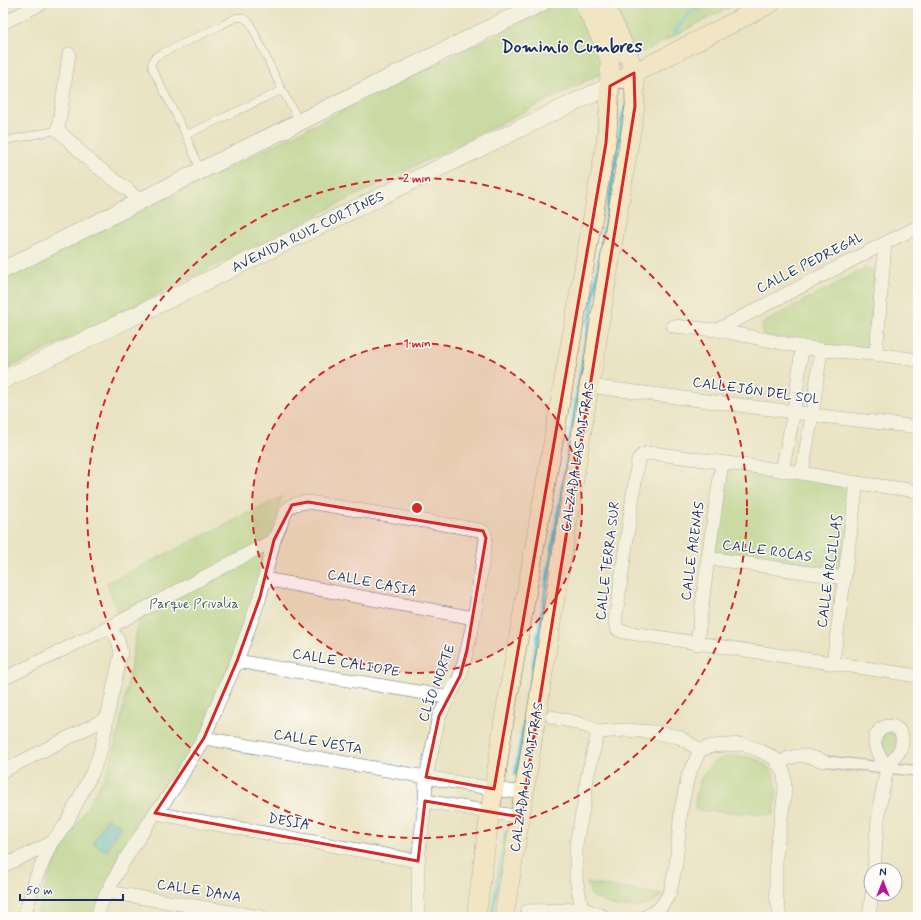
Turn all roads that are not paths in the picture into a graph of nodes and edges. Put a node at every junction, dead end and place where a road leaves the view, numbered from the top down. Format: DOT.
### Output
graph roads {
  1 [pos="42,3"];
  2 [pos="541,3"];
  3 [pos="584,3"];
  4 [pos="604,3"];
  5 [pos="771,3"];
  6 [pos="3,23"];
  7 [pos="69,54"];
  8 [pos="634,73"];
  9 [pos="610,86"];
  10 [pos="282,90"];
  11 [pos="300,122"];
  12 [pos="58,130"];
  13 [pos="186,135"];
  14 [pos="3,141"];
  15 [pos="200,171"];
  16 [pos="140,201"];
  17 [pos="918,227"];
  18 [pos="885,243"];
  19 [pos="6,267"];
  20 [pos="673,326"];
  21 [pos="717,330"];
  22 [pos="802,347"];
  23 [pos="821,350"];
  24 [pos="876,354"];
  25 [pos="918,360"];
  26 [pos="3,380"];
  27 [pos="589,386"];
  28 [pos="794,412"];
  29 [pos="812,415"];
  30 [pos="918,427"];
  31 [pos="722,463"];
  32 [pos="782,470"];
  33 [pos="802,473"];
  34 [pos="857,483"];
  35 [pos="918,491"];
  36 [pos="274,540"];
  37 [pos="708,558"];
  38 [pos="845,578"];
  39 [pos="265,579"];
  40 [pos="474,618"];
  41 [pos="110,627"];
  42 [pos="697,644"];
  43 [pos="238,661"];
  44 [pos="833,663"];
  45 [pos="918,676"];
  46 [pos="3,679"];
  47 [pos="448,697"];
  48 [pos="552,717"];
  49 [pos="107,718"];
  50 [pos="598,732"];
  51 [pos="204,738"];
  52 [pos="700,750"];
  53 [pos="823,761"];
  54 [pos="778,764"];
  55 [pos="888,768"];
  56 [pos="3,770"];
  57 [pos="918,771"];
  58 [pos="426,777"];
  59 [pos="494,789"];
  60 [pos="524,793"];
  61 [pos="425,801"];
  62 [pos="490,812"];
  63 [pos="155,813"];
  64 [pos="521,817"];
  65 [pos="51,843"];
  66 [pos="418,861"];
  67 [pos="874,862"];
  68 [pos="3,866"];
  69 [pos="107,892"];
  70 [pos="871,902"];
  71 [pos="582,908"];
  72 [pos="527,910"];
  73 [pos="24,917"];
  74 [pos="97,917"];
  75 [pos="262,917"];
  76 [pos="418,917"];
  77 [pos="476,917"];
  78 [pos="504,917"];
  79 [pos="605,917"];
  80 [pos="647,917"];
  81 [pos="780,917"];
  82 [pos="869,917"];
  1 -- 6 [label="street"];
  2 -- 11 [label="street"];
  3 -- 9 [label="main road, CALZADA LAS MITRAS"];
  4 -- 8 [label="main road, CALZADA LAS MITRAS"];
  5 -- 8 [label="main road, AVENIDA RUIZ CORTINES"];
  7 -- 12 [label="street"];
  8 -- 9 [label="main road, AVENIDA RUIZ CORTINES"];
  8 -- 27 [label="main road, CALZADA LAS MITRAS"];
  9 -- 26 [label="street, AVENIDA RUIZ CORTINES"];
  9 -- 59 [label="main road, CALZADA LAS MITRAS"];
  10 -- 11 [label="lane"];
  10 -- 13 [label="lane"];
  10 -- 13 [label="lane"];
  11 -- 15 [label="street"];
  12 -- 14 [label="lane"];
  12 -- 16 [label="street"];
  13 -- 15 [label="lane"];
  15 -- 16 [label="street"];
  16 -- 19 [label="street"];
  17 -- 18 [label="street, CALLE PEDREGAL"];
  18 -- 21 [label="street, CALLE PEDREGAL"];
  18 -- 24 [label="street"];
  20 -- 21 [label="street"];
  21 -- 22 [label="street"];
  22 -- 23 [label="street"];
  22 -- 28 [label="street"];
  23 -- 24 [label="street"];
  23 -- 29 [label="street"];
  24 -- 25 [label="street"];
  27 -- 28 [label="street, CALLEJÓN DEL SOL"];
  27 -- 60 [label="main road, CALZADA LAS MITRAS"];
  28 -- 29 [label="street, CALLEJÓN DEL SOL"];
  28 -- 32 [label="street"];
  29 -- 30 [label="street, CALLEJÓN DEL SOL"];
  29 -- 33 [label="street"];
  31 -- 32 [label="street, CALLE TERRA SUR"];
  31 -- 37 [label="street, CALLE ARENAS"];
  31 -- 42 [label="street, CALLE TERRA SUR"];
  32 -- 33 [label="street, CALLE TERRA SUR"];
  33 -- 34 [label="street, CALLE TERRA SUR"];
  34 -- 35 [label="street, CALLE TERRA SUR"];
  34 -- 38 [label="street, CALLE ARCILLAS"];
  36 -- 39 [label="street"];
  36 -- 40 [label="street, CLÍO NORTE"];
  36 -- 41 [label="street"];
  37 -- 38 [label="street, CALLE ROCAS"];
  37 -- 42 [label="street, CALLE ARENAS"];
  38 -- 44 [label="street, CALLE ARCILLAS"];
  39 -- 40 [label="street, CALLE CASIA"];
  39 -- 43 [label="street"];
  40 -- 47 [label="street, CLÍO NORTE"];
  41 -- 46 [label="street"];
  41 -- 49 [label="street"];
  42 -- 44 [label="street, CALLE TERRA SUR"];
  43 -- 47 [label="street, CALLE CALIOPE"];
  43 -- 51 [label="street"];
  44 -- 45 [label="street, CALLE TERRA SUR"];
  47 -- 58 [label="street, CLÍO NORTE"];
  48 -- 50 [label="street"];
  49 -- 56 [label="street"];
  49 -- 65 [label="street"];
  50 -- 52 [label="street"];
  50 -- 71 [label="street"];
  51 -- 58 [label="street, CALLE VESTA"];
  51 -- 63 [label="street"];
  52 -- 54 [label="street"];
  52 -- 80 [label="street"];
  53 -- 54 [label="street"];
  53 -- 55 [label="street"];
  54 -- 81 [label="street"];
  55 -- 57 [label="street"];
  55 -- 67 [label="street"];
  58 -- 59 [label="street, CALLE VESTA"];
  58 -- 61 [label="street, CLÍO NORTE"];
  59 -- 60 [label="street, CALLE VESTA"];
  59 -- 62 [label="main road, CALZADA LAS MITRAS"];
  60 -- 64 [label="main road, CALZADA LAS MITRAS"];
  61 -- 62 [label="street"];
  61 -- 66 [label="street, CLÍO NORTE"];
  62 -- 64 [label="street"];
  62 -- 77 [label="main road, CALZADA LAS MITRAS"];
  63 -- 66 [label="street, DESIA"];
  63 -- 69 [label="street"];
  64 -- 78 [label="main road, CALZADA LAS MITRAS"];
  65 -- 68 [label="street"];
  65 -- 73 [label="street"];
  66 -- 76 [label="street, CLÍO NORTE"];
  69 -- 74 [label="street"];
  69 -- 75 [label="street, CALLE DANA"];
  70 -- 82 [label="street"];
  71 -- 72 [label="street"];
  71 -- 79 [label="street"];
}
